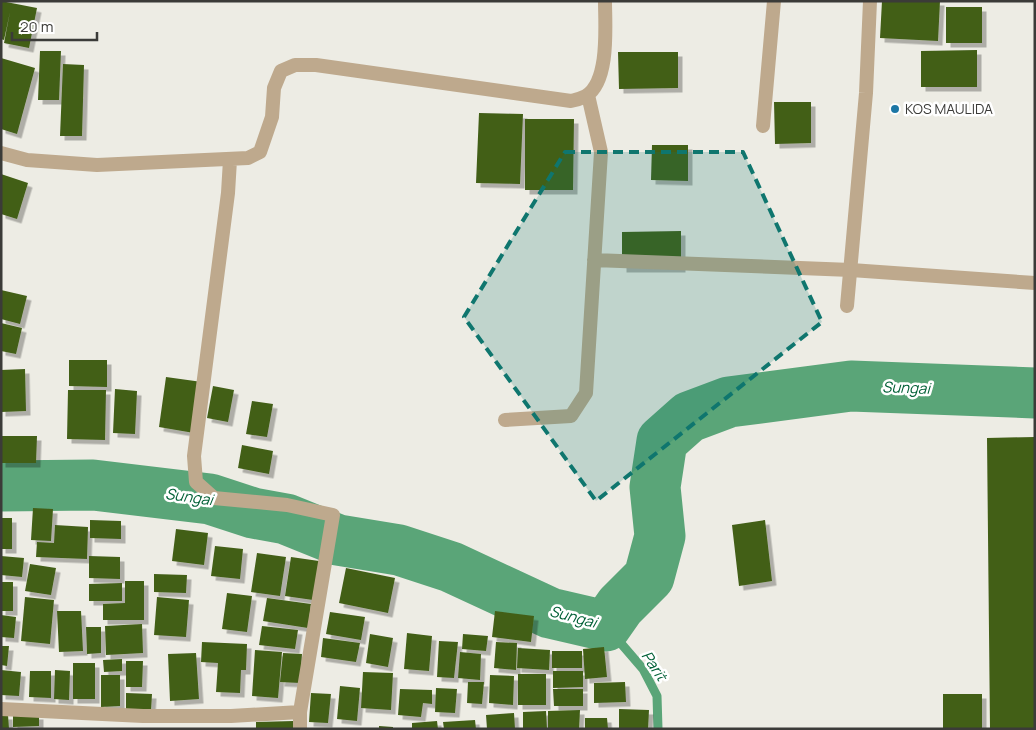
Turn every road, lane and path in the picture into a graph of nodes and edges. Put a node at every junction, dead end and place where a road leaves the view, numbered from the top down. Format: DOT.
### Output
graph roads {
  1 [pos="605,1"];
  2 [pos="774,1"];
  3 [pos="870,1"];
  4 [pos="588,95"];
  5 [pos="763,126"];
  6 [pos="1,153"];
  7 [pos="230,160"];
  8 [pos="594,260"];
  9 [pos="851,270"];
  10 [pos="1035,283"];
  11 [pos="847,306"];
  12 [pos="505,420"];
  13 [pos="1,709"];
  14 [pos="300,712"];
  15 [pos="300,729"];
  1 -- 4 [label="street"];
  2 -- 5 [label="street"];
  3 -- 9 [label="street"];
  4 -- 7 [label="street"];
  4 -- 8 [label="street"];
  6 -- 7 [label="street"];
  7 -- 14 [label="street"];
  8 -- 9 [label="street"];
  8 -- 12 [label="street"];
  9 -- 10 [label="street"];
  9 -- 11 [label="street"];
  13 -- 14 [label="street"];
  14 -- 15 [label="street"];
}
